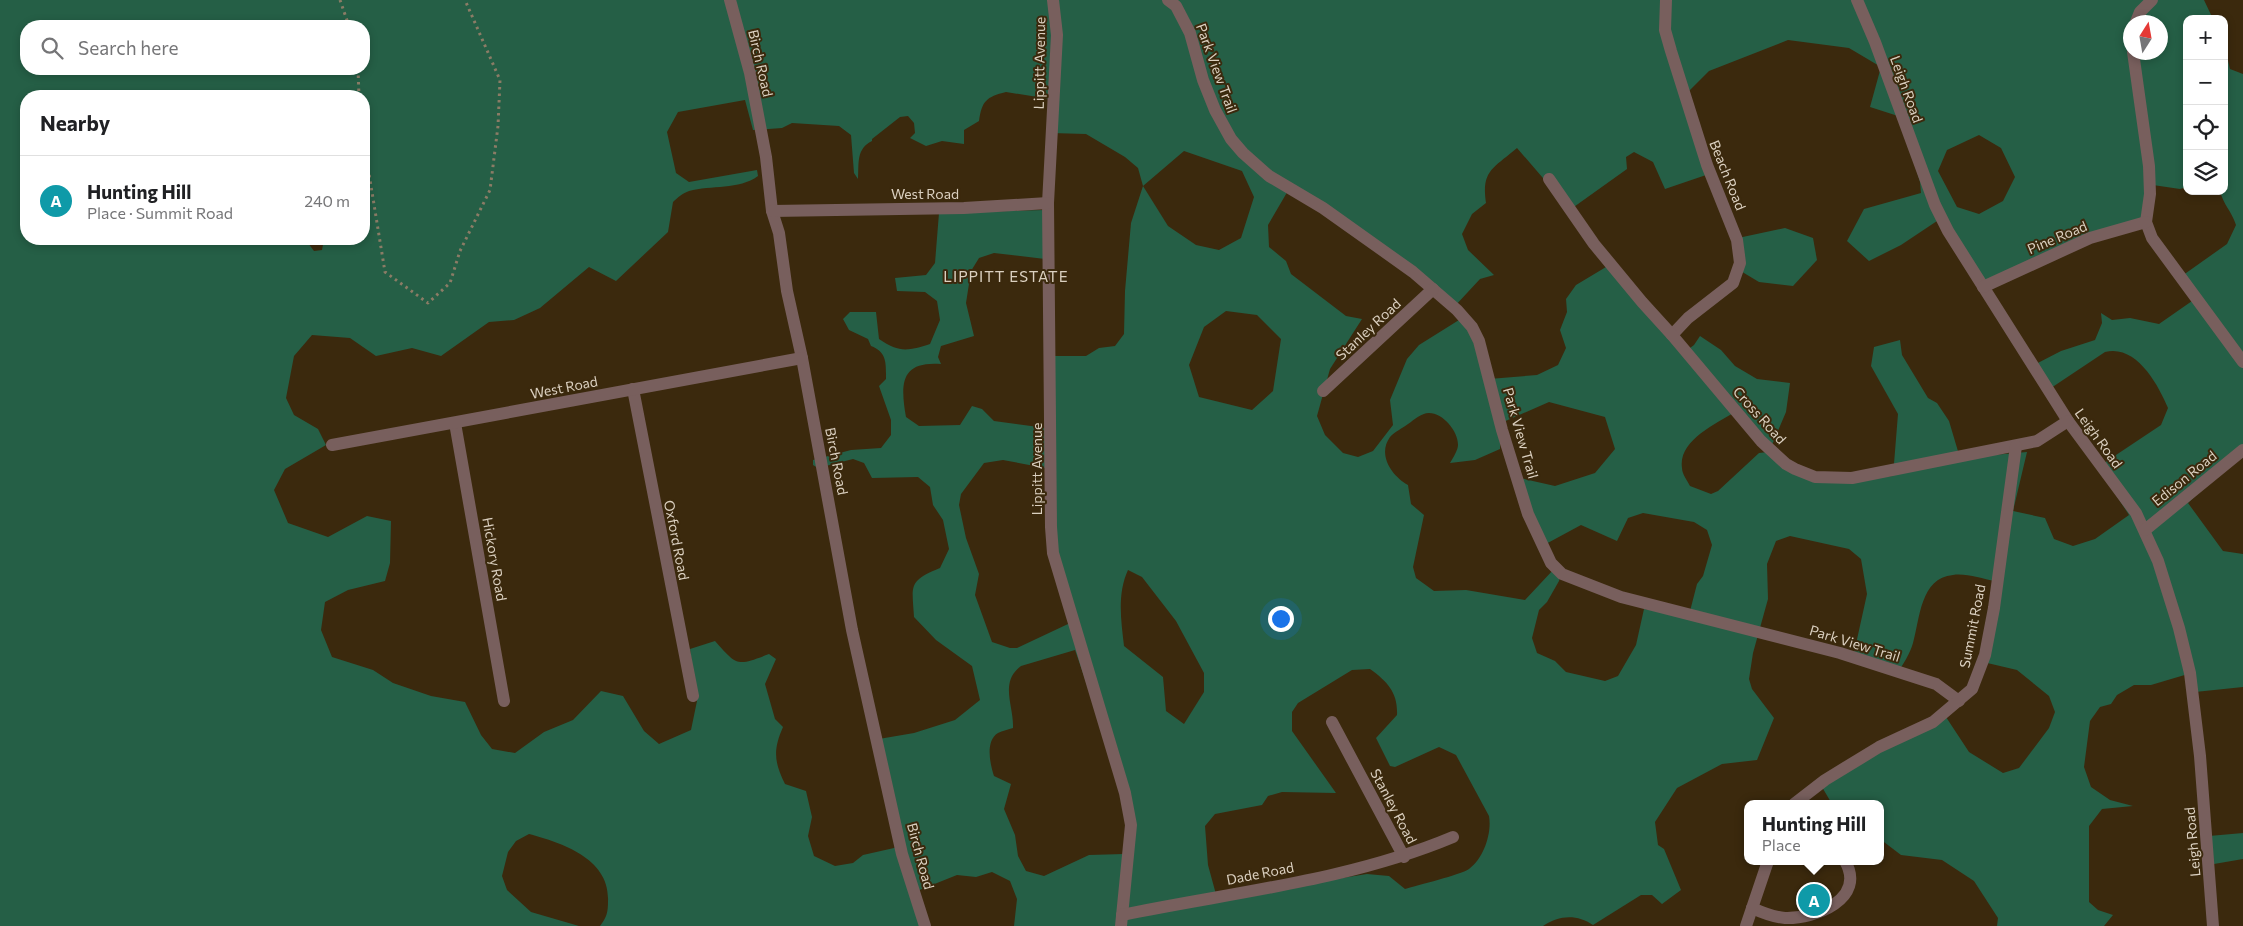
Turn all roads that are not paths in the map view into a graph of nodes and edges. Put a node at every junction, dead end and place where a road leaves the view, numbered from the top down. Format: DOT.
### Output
graph roads {
  1 [pos="730,0"];
  2 [pos="1053,0"];
  3 [pos="1666,0"];
  4 [pos="1857,0"];
  5 [pos="2152,0"];
  6 [pos="1172,3"];
  7 [pos="2139,15"];
  8 [pos="2134,60"];
  9 [pos="1549,179"];
  10 [pos="1048,203"];
  11 [pos="772,210"];
  12 [pos="2146,222"];
  13 [pos="1983,287"];
  14 [pos="1433,289"];
  15 [pos="1672,335"];
  16 [pos="802,358"];
  17 [pos="2243,362"];
  18 [pos="633,389"];
  19 [pos="1323,390"];
  20 [pos="2068,421"];
  21 [pos="455,423"];
  22 [pos="332,445"];
  23 [pos="2016,446"];
  24 [pos="2243,450"];
  25 [pos="2145,530"];
  26 [pos="693,696"];
  27 [pos="504,701"];
  28 [pos="1959,701"];
  29 [pos="1332,722"];
  30 [pos="1799,800"];
  31 [pos="1453,837"];
  32 [pos="1404,857"];
  33 [pos="1767,865"];
  34 [pos="1846,865"];
  35 [pos="1752,908"];
  36 [pos="1121,921"];
  37 [pos="924,926"];
  38 [pos="1746,926"];
  39 [pos="2213,926"];
  1 -- 11 [label="street, Birch Road"];
  2 -- 10 [label="street, Lippitt Avenue"];
  3 -- 15 [label="street, Beach Road"];
  4 -- 13 [label="street, Leigh Road"];
  5 -- 7 [label="street"];
  6 -- 14 [label="street, Park View Trail"];
  8 -- 12 [label="street"];
  9 -- 15 [label="street, Cross Road"];
  10 -- 11 [label="street, West Road"];
  10 -- 36 [label="street, Lippitt Avenue"];
  11 -- 16 [label="street, Birch Road"];
  12 -- 13 [label="street, Pine Road"];
  12 -- 17 [label="street"];
  13 -- 20 [label="street, Leigh Road"];
  14 -- 19 [label="street, Stanley Road"];
  14 -- 28 [label="street, Park View Trail"];
  15 -- 23 [label="street, Cross Road"];
  16 -- 18 [label="street, West Road"];
  16 -- 37 [label="street, Birch Road"];
  18 -- 21 [label="street, West Road"];
  18 -- 26 [label="street, Oxford Road"];
  20 -- 23 [label="street, Cross Road"];
  20 -- 25 [label="street, Leigh Road"];
  21 -- 22 [label="street, West Road"];
  21 -- 27 [label="street, Hickory Road"];
  23 -- 28 [label="street, Summit Road"];
  24 -- 25 [label="street, Edison Road"];
  25 -- 39 [label="street, Leigh Road"];
  28 -- 30 [label="street, Summit Road"];
  29 -- 32 [label="street, Stanley Road"];
  31 -- 32 [label="street, Stanley Road"];
  32 -- 36 [label="street, Dade Road"];
  33 -- 35 [label="street"];
  34 -- 35 [label="street"];
  35 -- 38 [label="street"];
}
